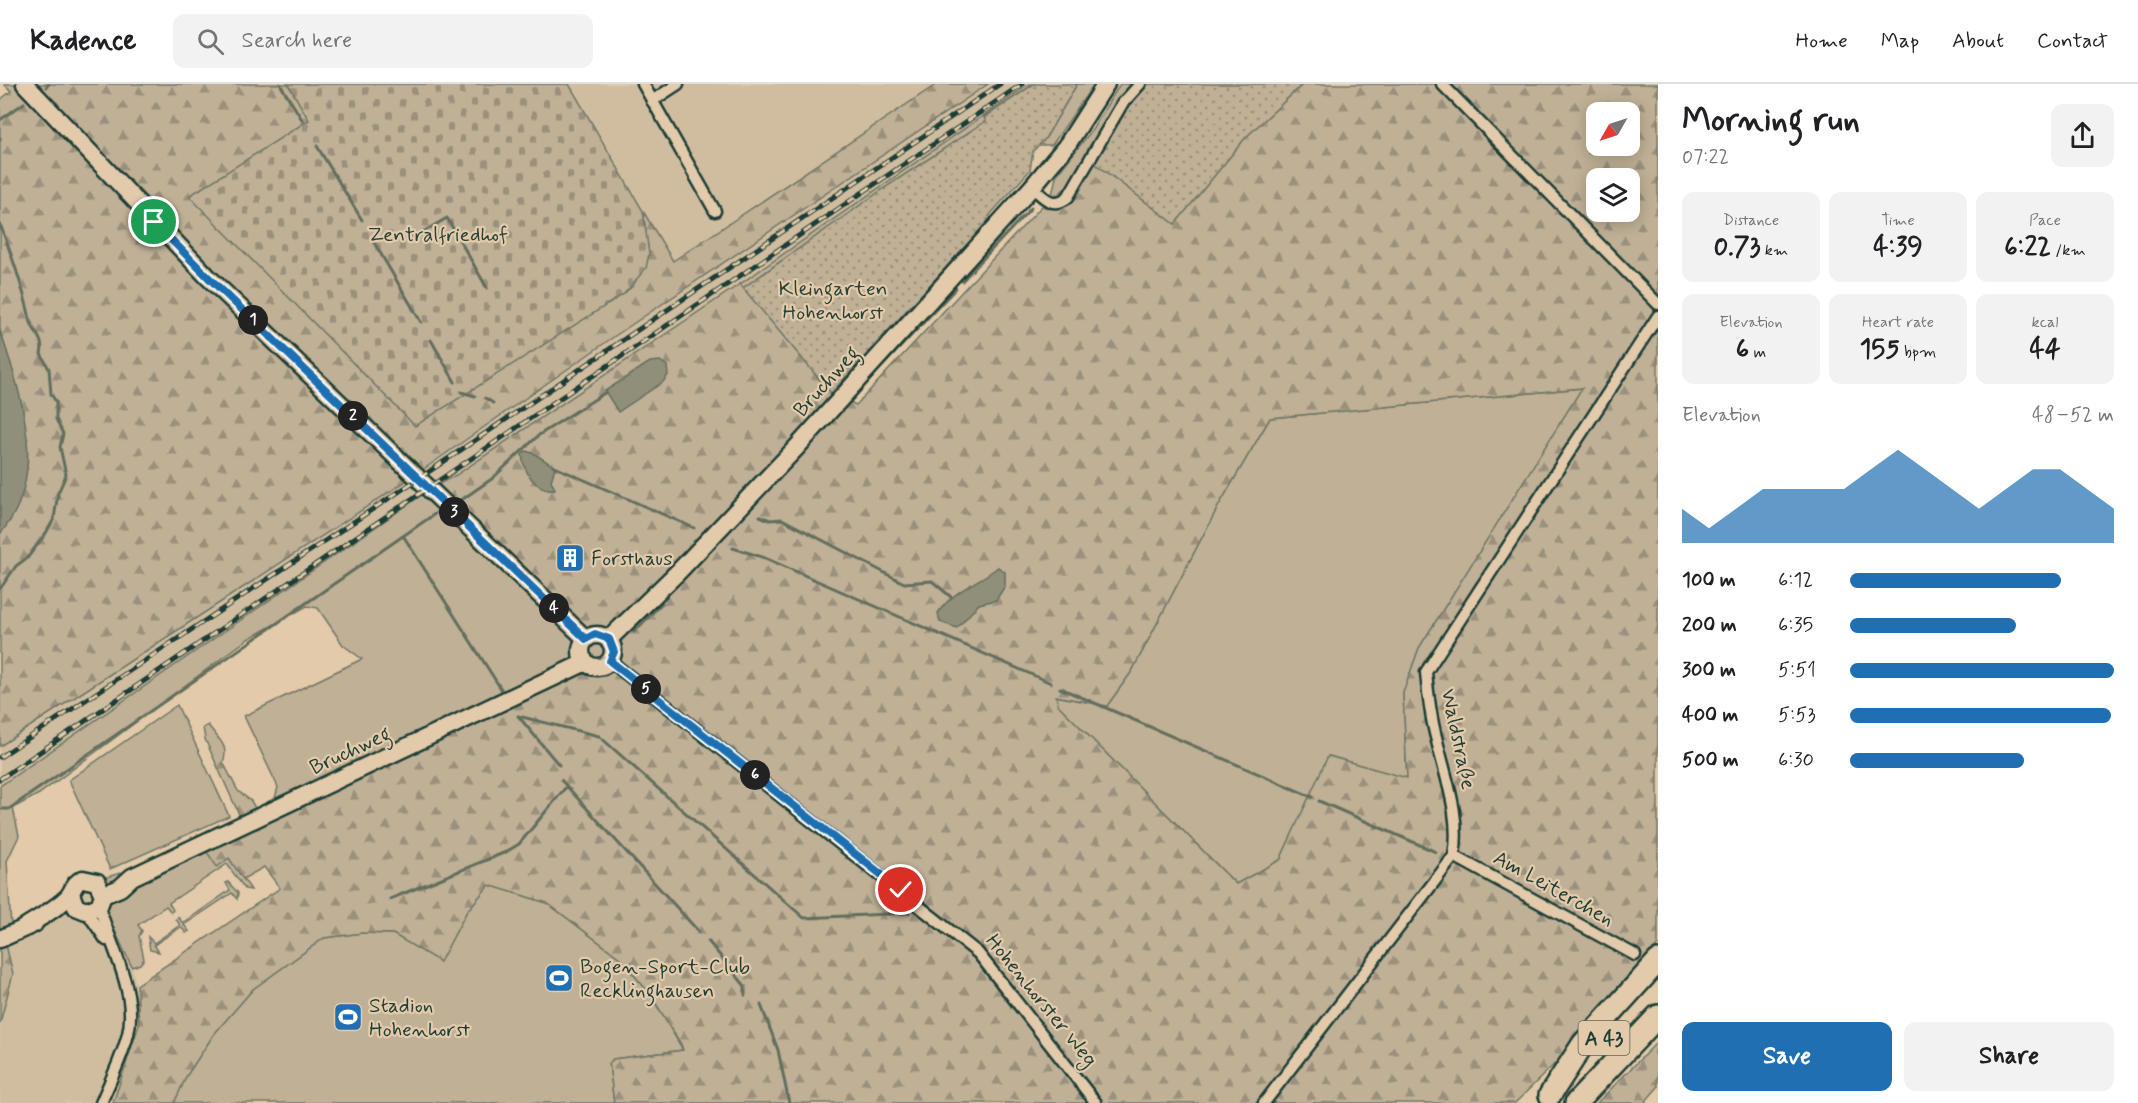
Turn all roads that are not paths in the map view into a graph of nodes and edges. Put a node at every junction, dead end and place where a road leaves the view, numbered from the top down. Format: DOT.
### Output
graph roads {
  1 [pos="25,84"];
  2 [pos="643,84"];
  3 [pos="678,84"];
  4 [pos="1106,84"];
  5 [pos="1140,84"];
  6 [pos="1442,84"];
  7 [pos="652,101"];
  8 [pos="1032,188"];
  9 [pos="715,212"];
  10 [pos="1658,304"];
  11 [pos="1658,316"];
  12 [pos="586,639"];
  13 [pos="609,639"];
  14 [pos="610,661"];
  15 [pos="586,662"];
  16 [pos="1454,856"];
  17 [pos="89,899"];
  18 [pos="0,939"];
  19 [pos="1635,955"];
  20 [pos="1658,961"];
  21 [pos="1658,981"];
  22 [pos="1658,1016"];
  23 [pos="1658,1032"];
  24 [pos="1611,1068"];
  25 [pos="1546,1099"];
  26 [pos="102,1103"];
  27 [pos="1096,1103"];
  28 [pos="1264,1103"];
  29 [pos="1576,1103"];
  1 -- 12 [label="street"];
  2 -- 7 [label="street"];
  3 -- 7 [label="street"];
  4 -- 8 [label="street, Bruchweg"];
  5 -- 8 [label="street"];
  6 -- 10 [label="street"];
  7 -- 9 [label="street"];
  8 -- 13 [label="street, Bruchweg"];
  11 -- 16 [label="street, Waldstraße"];
  12 -- 13 [label="street"];
  12 -- 15 [label="street"];
  13 -- 14 [label="street"];
  14 -- 15 [label="street, Bruchweg"];
  14 -- 27 [label="street, Hohenhorster Weg"];
  15 -- 17 [label="street, Bruchweg"];
  16 -- 19 [label="street, Am Leiterchen"];
  16 -- 28 [label="street"];
  17 -- 18 [label="street, Bruchweg"];
  17 -- 26 [label="street"];
  20 -- 25 [label="highway"];
  21 -- 25 [label="highway, A 43"];
  22 -- 24 [label="highway, A 43"];
  23 -- 24 [label="highway"];
  24 -- 29 [label="highway, A 43"];
}
